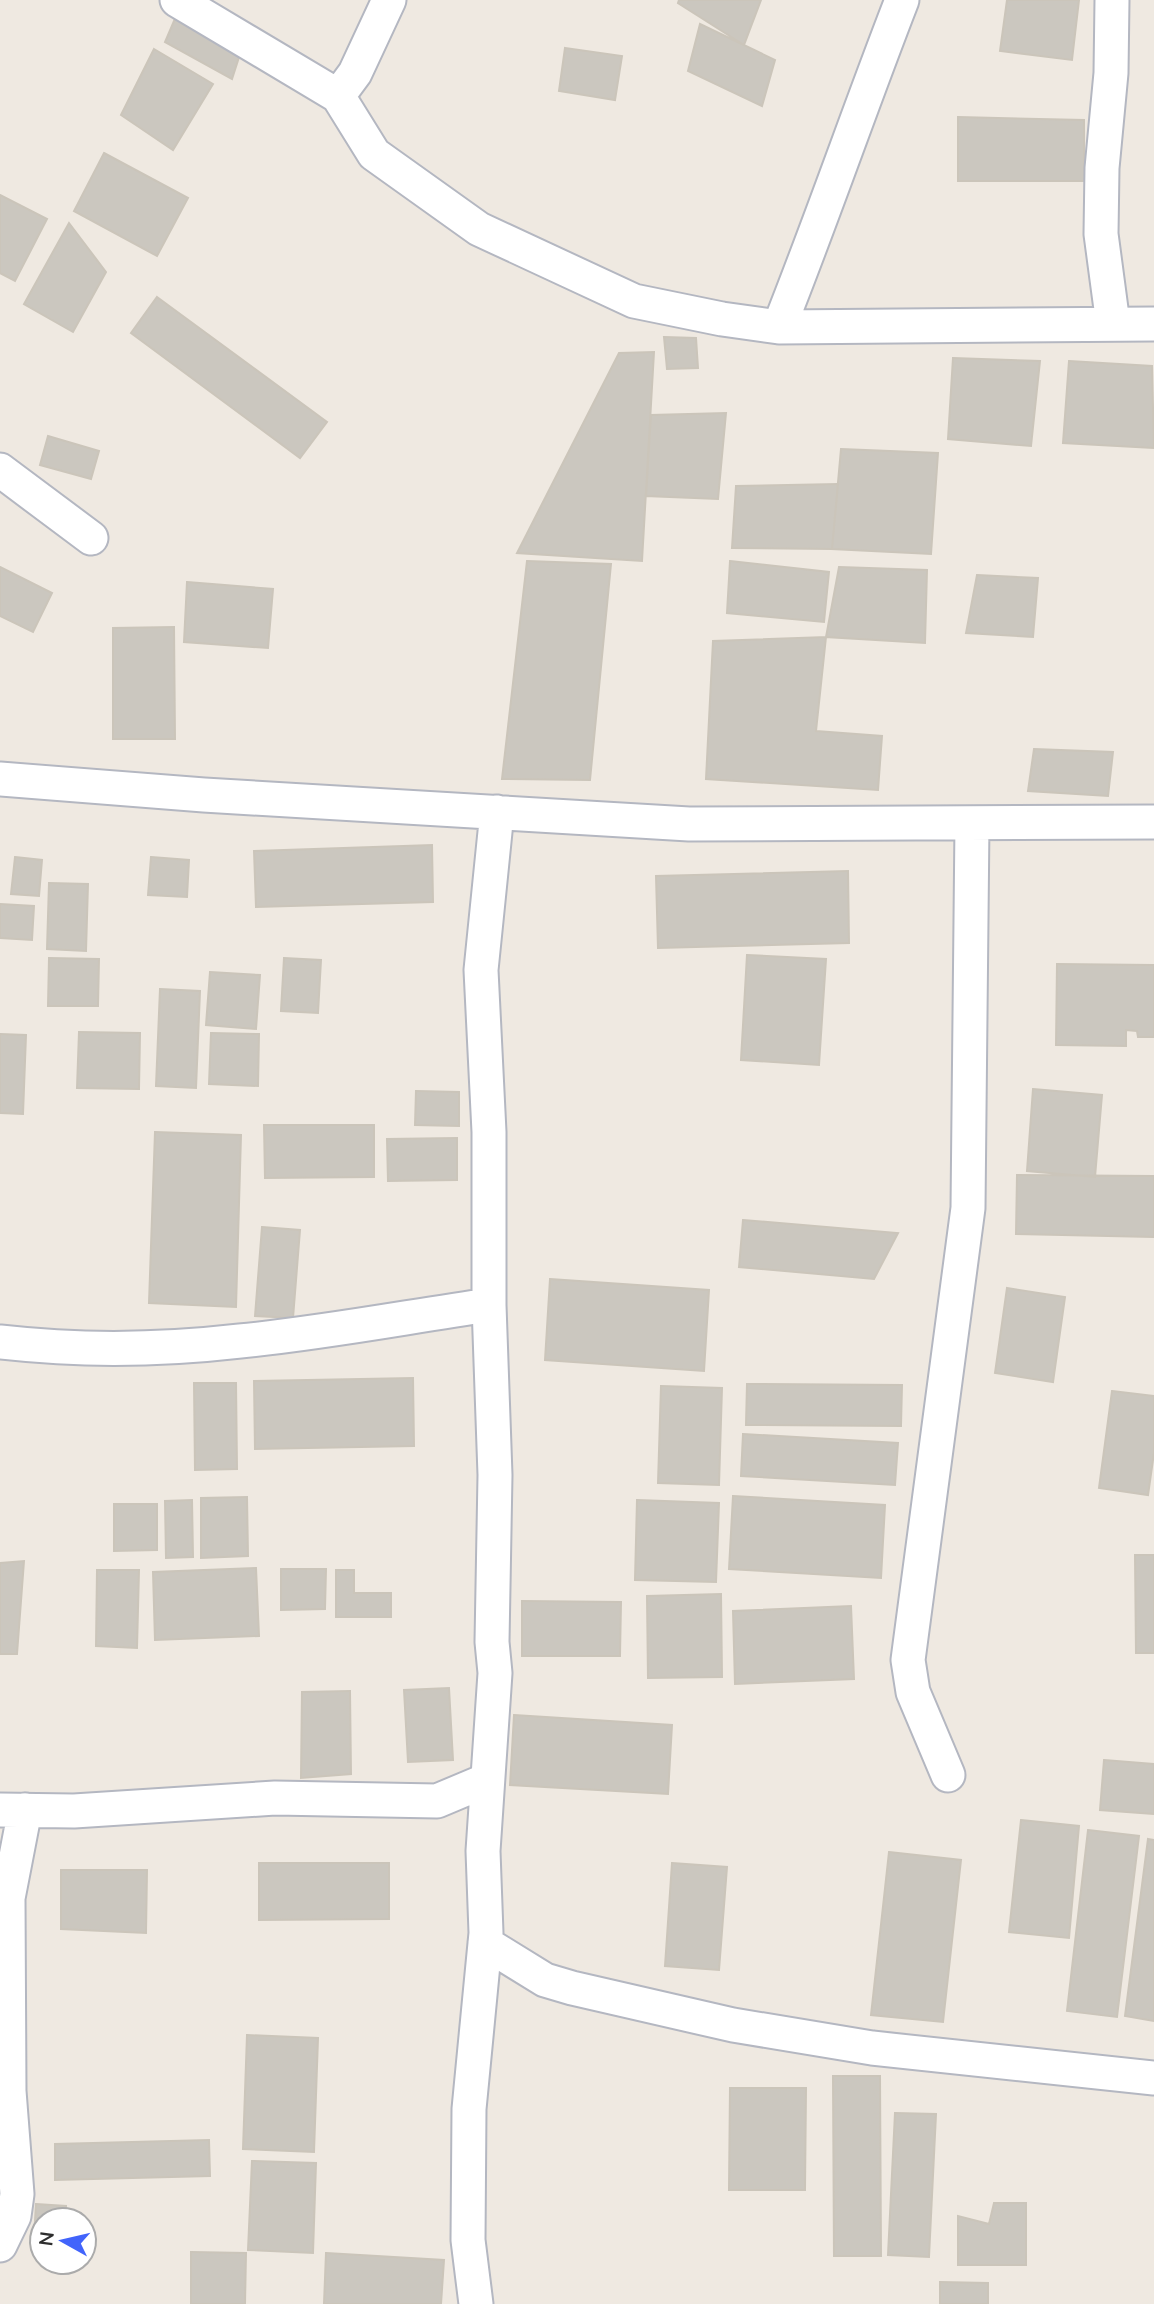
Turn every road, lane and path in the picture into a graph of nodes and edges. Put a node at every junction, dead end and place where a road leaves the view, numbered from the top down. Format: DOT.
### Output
graph roads {
  1 [pos="177,0"];
  2 [pos="389,0"];
  3 [pos="902,0"];
  4 [pos="1112,0"];
  5 [pos="338,96"];
  6 [pos="1113,324"];
  7 [pos="1154,324"];
  8 [pos="779,327"];
  9 [pos="0,470"];
  10 [pos="91,538"];
  11 [pos="0,779"];
  12 [pos="497,812"];
  13 [pos="1154,822"];
  14 [pos="972,823"];
  15 [pos="489,1305"];
  16 [pos="0,1342"];
  17 [pos="948,1775"];
  18 [pos="487,1780"];
  19 [pos="437,1801"];
  20 [pos="13,1810"];
  21 [pos="483,1838"];
  22 [pos="485,1943"];
  23 [pos="1154,2078"];
  24 [pos="0,2245"];
  25 [pos="476,2304"];
  1 -- 5 [label="street"];
  2 -- 5 [label="street"];
  3 -- 8 [label="street"];
  4 -- 6 [label="street"];
  5 -- 8 [label="street"];
  6 -- 7 [label="street"];
  6 -- 8 [label="street"];
  9 -- 10 [label="street"];
  11 -- 12 [label="street"];
  12 -- 14 [label="street"];
  12 -- 15 [label="street"];
  13 -- 14 [label="street"];
  14 -- 17 [label="street"];
  15 -- 16 [label="street"];
  15 -- 18 [label="street"];
  18 -- 19 [label="street"];
  18 -- 21 [label="street"];
  19 -- 20 [label="street"];
  19 -- 21 [label="street"];
  20 -- 24 [label="street"];
  21 -- 22 [label="street"];
  22 -- 23 [label="street"];
  22 -- 25 [label="street"];
}
